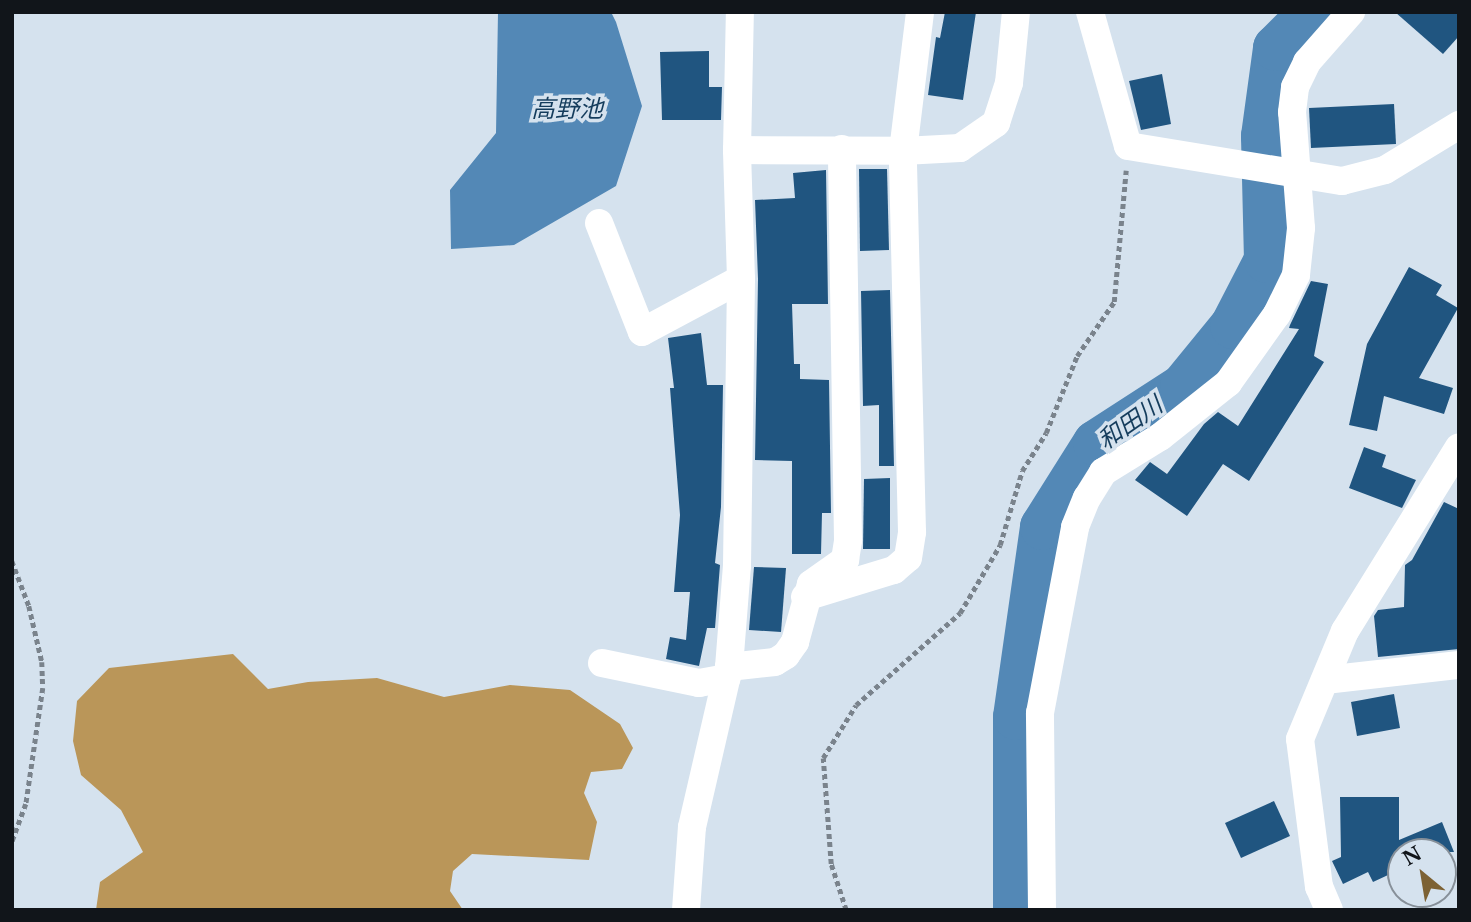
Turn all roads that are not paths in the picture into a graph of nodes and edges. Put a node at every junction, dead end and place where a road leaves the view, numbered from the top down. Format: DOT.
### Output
graph roads {
  1 [pos="740,12"];
  2 [pos="920,12"];
  3 [pos="1016,12"];
  4 [pos="1090,12"];
  5 [pos="1351,12"];
  6 [pos="1459,125"];
  7 [pos="842,149"];
  8 [pos="737,150"];
  9 [pos="903,152"];
  10 [pos="1289,174"];
  11 [pos="599,223"];
  12 [pos="741,279"];
  13 [pos="1459,447"];
  14 [pos="805,597"];
  15 [pos="602,663"];
  16 [pos="1459,665"];
  17 [pos="728,672"];
  18 [pos="1325,680"];
  19 [pos="686,910"];
  20 [pos="1042,910"];
  21 [pos="1329,910"];
  1 -- 8 [label="street"];
  2 -- 9 [label="street"];
  3 -- 9 [label="street"];
  4 -- 10 [label="street"];
  5 -- 10 [label="street"];
  6 -- 10 [label="street"];
  7 -- 8 [label="street"];
  7 -- 9 [label="street"];
  7 -- 14 [label="street"];
  8 -- 12 [label="street"];
  9 -- 14 [label="street"];
  10 -- 20 [label="street"];
  11 -- 12 [label="street"];
  12 -- 17 [label="street"];
  13 -- 18 [label="street"];
  14 -- 17 [label="street"];
  15 -- 17 [label="street"];
  16 -- 18 [label="street"];
  17 -- 19 [label="street"];
  18 -- 21 [label="street"];
}
